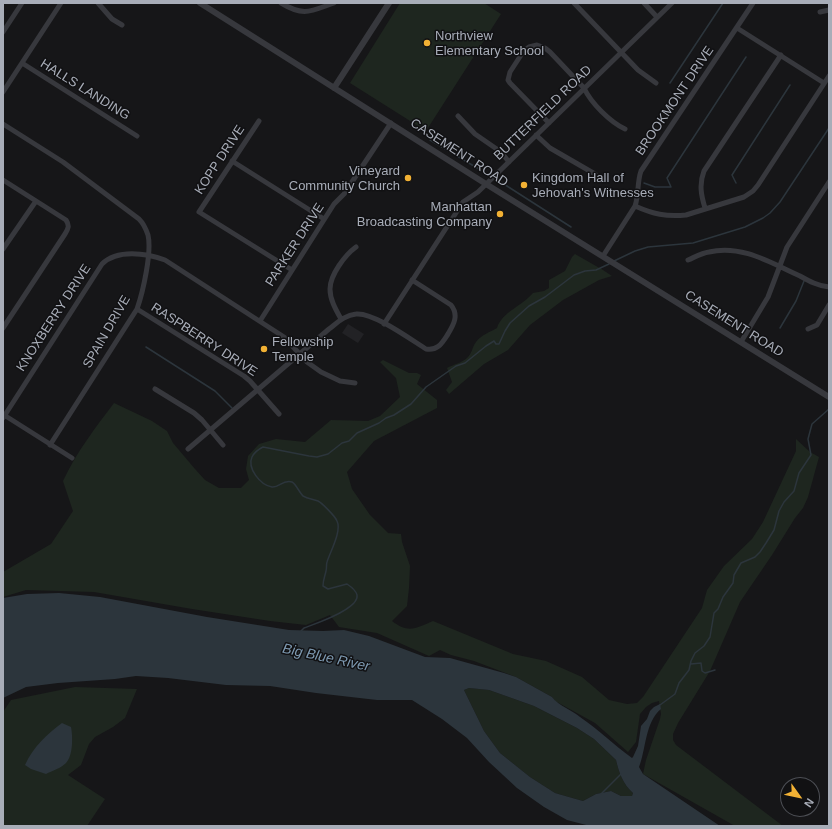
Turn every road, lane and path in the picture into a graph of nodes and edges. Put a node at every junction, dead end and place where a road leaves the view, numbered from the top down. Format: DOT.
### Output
graph roads {
  1 [pos="22,3"];
  2 [pos="61,3"];
  3 [pos="98,3"];
  4 [pos="200,3"];
  5 [pos="281,3"];
  6 [pos="334,3"];
  7 [pos="389,3"];
  8 [pos="574,3"];
  9 [pos="644,3"];
  10 [pos="672,3"];
  11 [pos="753,3"];
  12 [pos="829,10"];
  13 [pos="820,12"];
  14 [pos="657,17"];
  15 [pos="122,25"];
  16 [pos="736,28"];
  17 [pos="3,32"];
  18 [pos="621,52"];
  19 [pos="781,55"];
  20 [pos="22,63"];
  21 [pos="829,76"];
  22 [pos="824,82"];
  23 [pos="656,83"];
  24 [pos="334,88"];
  25 [pos="584,88"];
  26 [pos="3,92"];
  27 [pos="458,116"];
  28 [pos="259,121"];
  29 [pos="391,123"];
  30 [pos="549,123"];
  31 [pos="3,124"];
  32 [pos="625,129"];
  33 [pos="536,135"];
  34 [pos="137,136"];
  35 [pos="232,161"];
  36 [pos="509,162"];
  37 [pos="595,174"];
  38 [pos="3,180"];
  39 [pos="829,182"];
  40 [pos="486,184"];
  41 [pos="36,201"];
  42 [pos="635,206"];
  43 [pos="705,208"];
  44 [pos="324,219"];
  45 [pos="356,247"];
  46 [pos="3,249"];
  47 [pos="148,256"];
  48 [pos="605,258"];
  49 [pos="688,260"];
  50 [pos="779,267"];
  51 [pos="292,270"];
  52 [pos="412,280"];
  53 [pos="829,287"];
  54 [pos="829,305"];
  55 [pos="137,309"];
  56 [pos="341,319"];
  57 [pos="260,321"];
  58 [pos="384,324"];
  59 [pos="3,328"];
  60 [pos="808,329"];
  61 [pos="741,342"];
  62 [pos="301,354"];
  63 [pos="355,383"];
  64 [pos="155,389"];
  65 [pos="258,390"];
  66 [pos="827,396"];
  67 [pos="279,414"];
  68 [pos="4,416"];
  69 [pos="210,430"];
  70 [pos="50,445"];
  71 [pos="223,445"];
  72 [pos="188,449"];
  73 [pos="72,458"];
  1 -- 17 [label="street"];
  2 -- 20 [label="street"];
  3 -- 15 [label="street"];
  4 -- 24 [label="street, CASEMENT ROAD"];
  5 -- 6 [label="street"];
  7 -- 24 [label="street"];
  8 -- 18 [label="street"];
  9 -- 14 [label="street"];
  10 -- 14 [label="street, BUTTERFIELD ROAD"];
  11 -- 16 [label="street, BROOKMONT DRIVE"];
  12 -- 13 [label="street"];
  14 -- 18 [label="street, BUTTERFIELD ROAD"];
  16 -- 19 [label="street"];
  16 -- 42 [label="street, BROOKMONT DRIVE"];
  18 -- 23 [label="street"];
  18 -- 25 [label="street, BUTTERFIELD ROAD"];
  19 -- 22 [label="street"];
  19 -- 43 [label="street"];
  20 -- 26 [label="street"];
  20 -- 34 [label="street, HALLS LANDING"];
  21 -- 22 [label="street"];
  22 -- 43 [label="street"];
  24 -- 29 [label="street, CASEMENT ROAD"];
  25 -- 30 [label="street, BUTTERFIELD ROAD"];
  25 -- 30 [label="street"];
  25 -- 32 [label="street"];
  27 -- 36 [label="street"];
  28 -- 35 [label="street, KOPP DRIVE"];
  29 -- 40 [label="street, CASEMENT ROAD"];
  29 -- 44 [label="street, PARKER DRIVE"];
  30 -- 33 [label="street, BUTTERFIELD ROAD"];
  31 -- 47 [label="street, SPAIN DRIVE"];
  33 -- 36 [label="street, BUTTERFIELD ROAD"];
  33 -- 37 [label="street"];
  35 -- 44 [label="street"];
  35 -- 51 [label="street, KOPP DRIVE"];
  36 -- 40 [label="street, BUTTERFIELD ROAD"];
  38 -- 41 [label="street"];
  39 -- 50 [label="street"];
  40 -- 48 [label="street, CASEMENT ROAD"];
  40 -- 52 [label="street, BUTTERFIELD ROAD"];
  41 -- 46 [label="street"];
  41 -- 59 [label="street"];
  42 -- 43 [label="street"];
  42 -- 48 [label="street, BROOKMONT DRIVE"];
  44 -- 51 [label="street, PARKER DRIVE"];
  45 -- 56 [label="street"];
  47 -- 55 [label="street, SPAIN DRIVE"];
  47 -- 57 [label="street, KNOXBERRY DRIVE"];
  47 -- 68 [label="street, KNOXBERRY DRIVE"];
  48 -- 61 [label="street, CASEMENT ROAD"];
  49 -- 50 [label="street"];
  50 -- 53 [label="street"];
  50 -- 61 [label="street"];
  51 -- 57 [label="street, PARKER DRIVE"];
  52 -- 58 [label="street, BUTTERFIELD ROAD"];
  52 -- 58 [label="street"];
  54 -- 60 [label="street"];
  55 -- 65 [label="street, RASPBERRY DRIVE"];
  55 -- 70 [label="street, SPAIN DRIVE"];
  56 -- 58 [label="street"];
  56 -- 62 [label="street"];
  57 -- 62 [label="street, KNOXBERRY DRIVE"];
  61 -- 66 [label="street, CASEMENT ROAD"];
  62 -- 63 [label="street, KNOXBERRY DRIVE"];
  62 -- 65 [label="street"];
  64 -- 69 [label="street"];
  65 -- 67 [label="street, RASPBERRY DRIVE"];
  65 -- 69 [label="street"];
  68 -- 70 [label="street"];
  69 -- 71 [label="street"];
  69 -- 72 [label="street"];
  70 -- 73 [label="street"];
}
